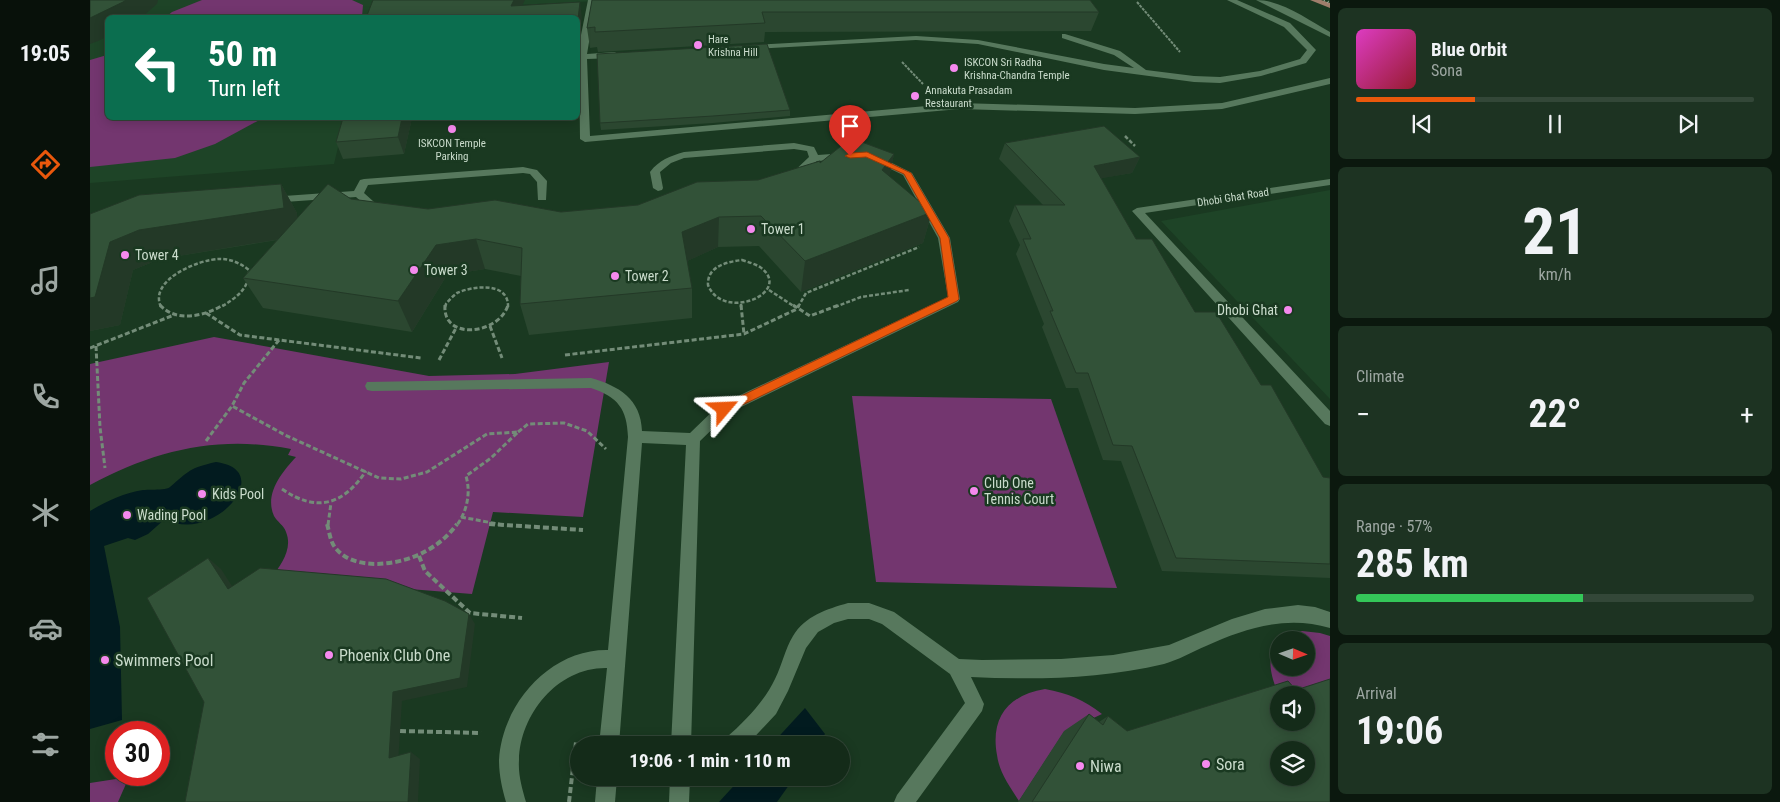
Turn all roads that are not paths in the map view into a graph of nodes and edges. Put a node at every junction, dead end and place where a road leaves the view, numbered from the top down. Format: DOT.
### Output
graph roads {
  1 [pos="592,0"];
  2 [pos="1231,0"];
  3 [pos="1260,0"];
  4 [pos="1314,0"];
  5 [pos="1330,6"];
  6 [pos="1330,35"];
  7 [pos="1065,36"];
  8 [pos="736,48"];
  9 [pos="621,54"];
  10 [pos="583,56"];
  11 [pos="1142,70"];
  12 [pos="1330,81"];
  13 [pos="814,158"];
  14 [pos="784,182"];
  15 [pos="1330,182"];
  16 [pos="658,188"];
  17 [pos="358,194"];
  18 [pos="542,198"];
  19 [pos="261,200"];
  20 [pos="390,216"];
  21 [pos="372,386"];
  22 [pos="1330,420"];
  23 [pos="635,437"];
  24 [pos="693,439"];
  25 [pos="1330,620"];
  26 [pos="616,659"];
  27 [pos="956,668"];
  28 [pos="610,736"];
  29 [pos="682,736"];
  30 [pos="743,736"];
  31 [pos="606,786"];
  32 [pos="680,786"];
  33 [pos="516,802"];
  34 [pos="605,802"];
  35 [pos="679,802"];
  36 [pos="904,802"];
  1 -- 10 [label="street"];
  2 -- 11 [label="street"];
  3 -- 6 [label="street"];
  4 -- 5 [label="main road"];
  7 -- 11 [label="street"];
  8 -- 11 [label="street"];
  9 -- 10 [label="street"];
  10 -- 12 [label="street"];
  13 -- 14 [label="street"];
  13 -- 16 [label="street"];
  13 -- 24 [label="street"];
  15 -- 22 [label="street, Dhobi Ghat Road"];
  17 -- 18 [label="street"];
  17 -- 19 [label="street"];
  17 -- 20 [label="street"];
  21 -- 23 [label="street"];
  23 -- 24 [label="street"];
  23 -- 26 [label="street"];
  24 -- 29 [label="street"];
  25 -- 27 [label="street"];
  26 -- 28 [label="street"];
  26 -- 33 [label="street"];
  27 -- 30 [label="street"];
  27 -- 36 [label="street"];
  31 -- 34 [label="street"];
  32 -- 35 [label="street"];
}
